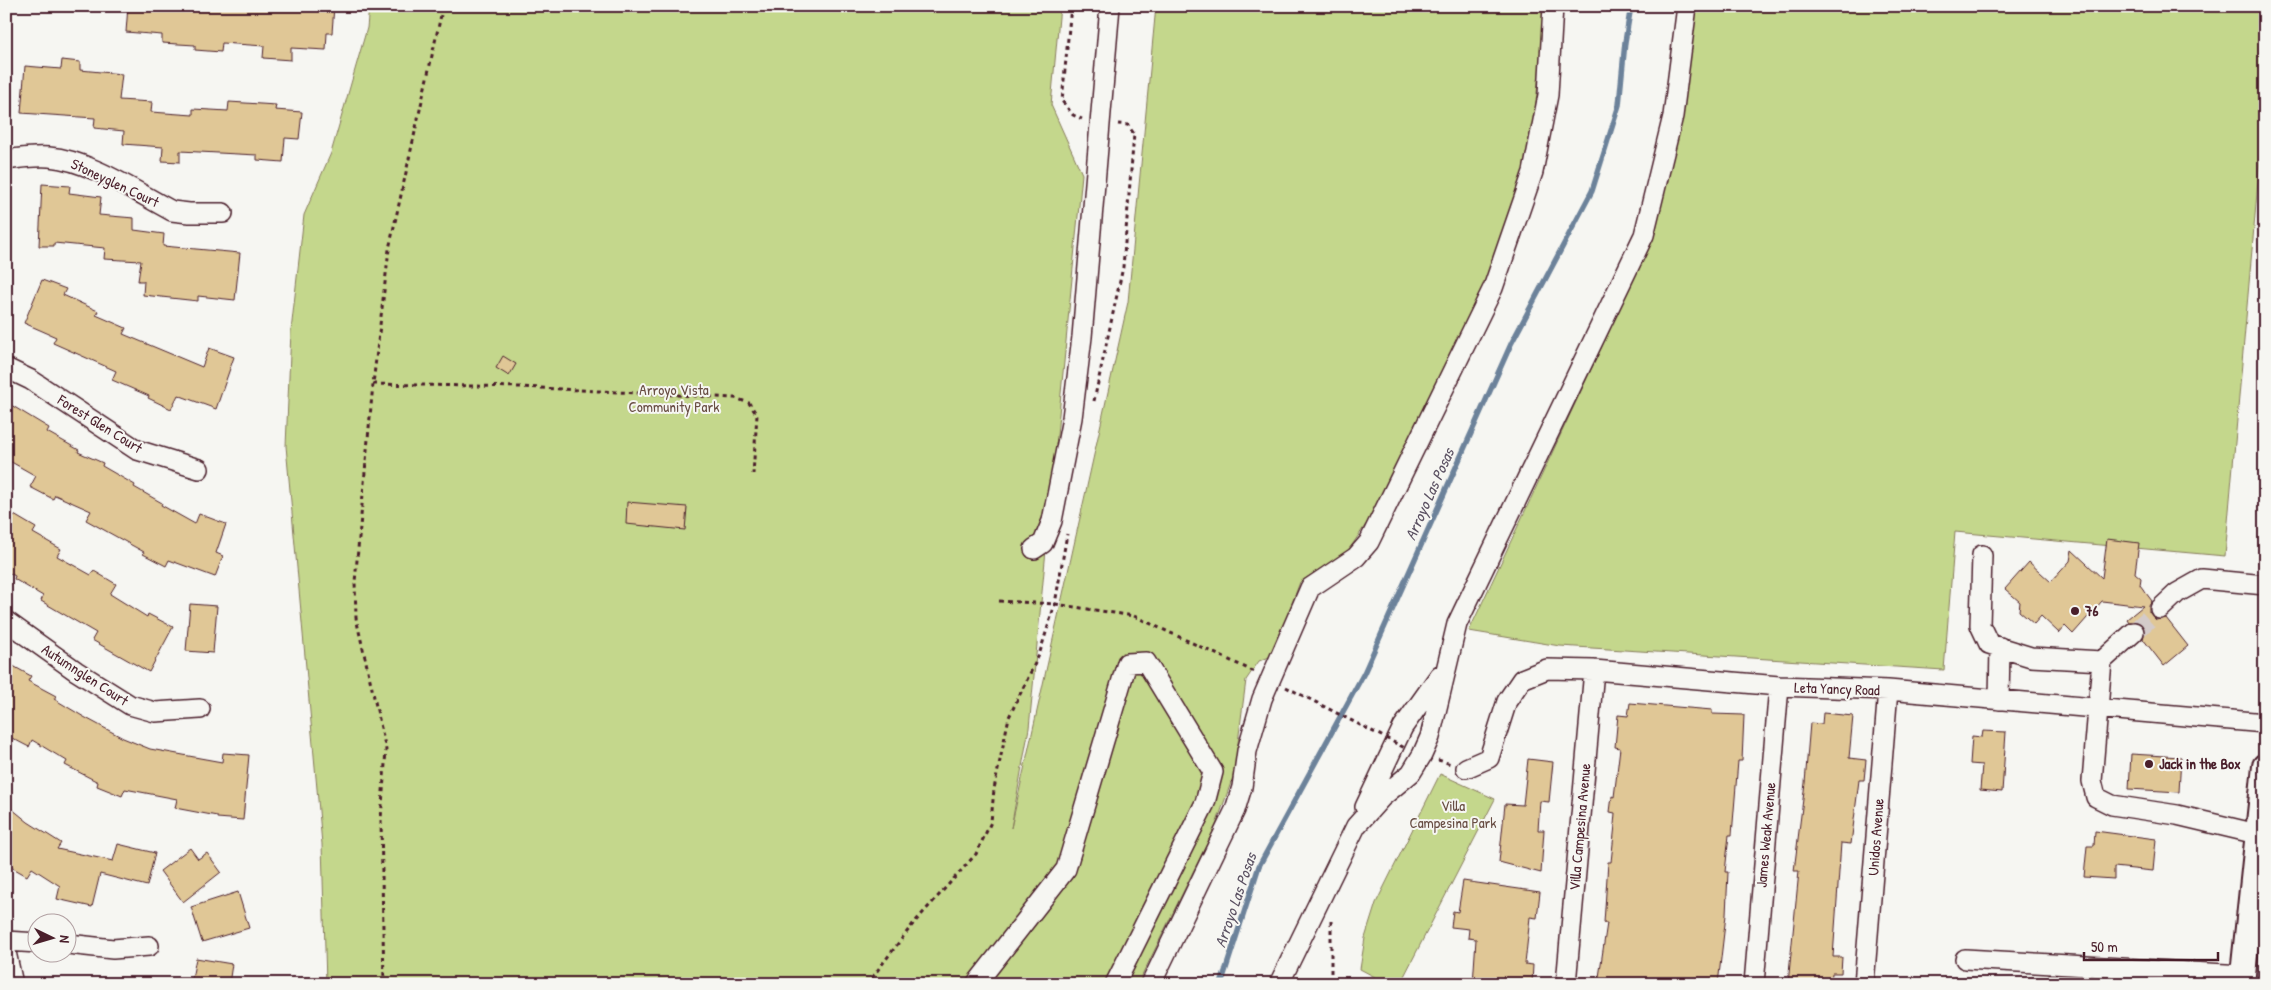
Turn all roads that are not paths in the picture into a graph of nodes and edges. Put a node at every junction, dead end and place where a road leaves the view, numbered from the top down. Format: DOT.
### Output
graph roads {
  1 [pos="1110,6"];
  2 [pos="1552,6"];
  3 [pos="1687,6"];
  4 [pos="6,160"];
  5 [pos="223,214"];
  6 [pos="6,368"];
  7 [pos="199,468"];
  8 [pos="1034,549"];
  9 [pos="1982,555"];
  10 [pos="2265,585"];
  11 [pos="2160,609"];
  12 [pos="6,621"];
  13 [pos="2134,632"];
  14 [pos="2000,647"];
  15 [pos="2102,661"];
  16 [pos="1446,666"];
  17 [pos="1594,670"];
  18 [pos="1779,686"];
  19 [pos="1888,690"];
  20 [pos="1999,700"];
  21 [pos="200,709"];
  22 [pos="2099,709"];
  23 [pos="2265,723"];
  24 [pos="2265,766"];
  25 [pos="1466,768"];
  26 [pos="1356,826"];
  27 [pos="2257,834"];
  28 [pos="6,941"];
  29 [pos="28,942"];
  30 [pos="78,945"];
  31 [pos="149,946"];
  32 [pos="6,952"];
  33 [pos="1965,959"];
  34 [pos="2242,980"];
  35 [pos="13,984"];
  36 [pos="976,984"];
  37 [pos="1115,984"];
  38 [pos="1150,984"];
  39 [pos="1279,984"];
  40 [pos="1566,984"];
  41 [pos="1754,984"];
  42 [pos="1864,984"];
  1 -- 8 [label="street"];
  2 -- 38 [label="street"];
  3 -- 16 [label="street"];
  4 -- 5 [label="street, Stoneyglen Court"];
  6 -- 7 [label="street, Forest Glen Court"];
  9 -- 14 [label="street"];
  10 -- 11 [label="street"];
  12 -- 21 [label="street, Autumnglen Court"];
  13 -- 15 [label="street"];
  14 -- 15 [label="street"];
  14 -- 20 [label="street"];
  15 -- 22 [label="street"];
  16 -- 26 [label="street"];
  16 -- 26 [label="street"];
  17 -- 18 [label="street, Leta Yancy Road"];
  17 -- 25 [label="street, Leta Yancy Road"];
  17 -- 40 [label="street, Villa Campesina Avenue"];
  18 -- 19 [label="street, Leta Yancy Road"];
  18 -- 41 [label="street, James Weak Avenue"];
  19 -- 20 [label="street, Leta Yancy Road"];
  19 -- 42 [label="street, Unidos Avenue"];
  20 -- 22 [label="street, Leta Yancy Road"];
  22 -- 23 [label="street, Leta Yancy Road"];
  22 -- 27 [label="street"];
  24 -- 27 [label="main road"];
  26 -- 39 [label="street"];
  27 -- 34 [label="main road"];
  28 -- 29 [label="street"];
  30 -- 31 [label="street"];
  32 -- 35 [label="street"];
  33 -- 34 [label="street"];
  36 -- 37 [label="street"];
}
